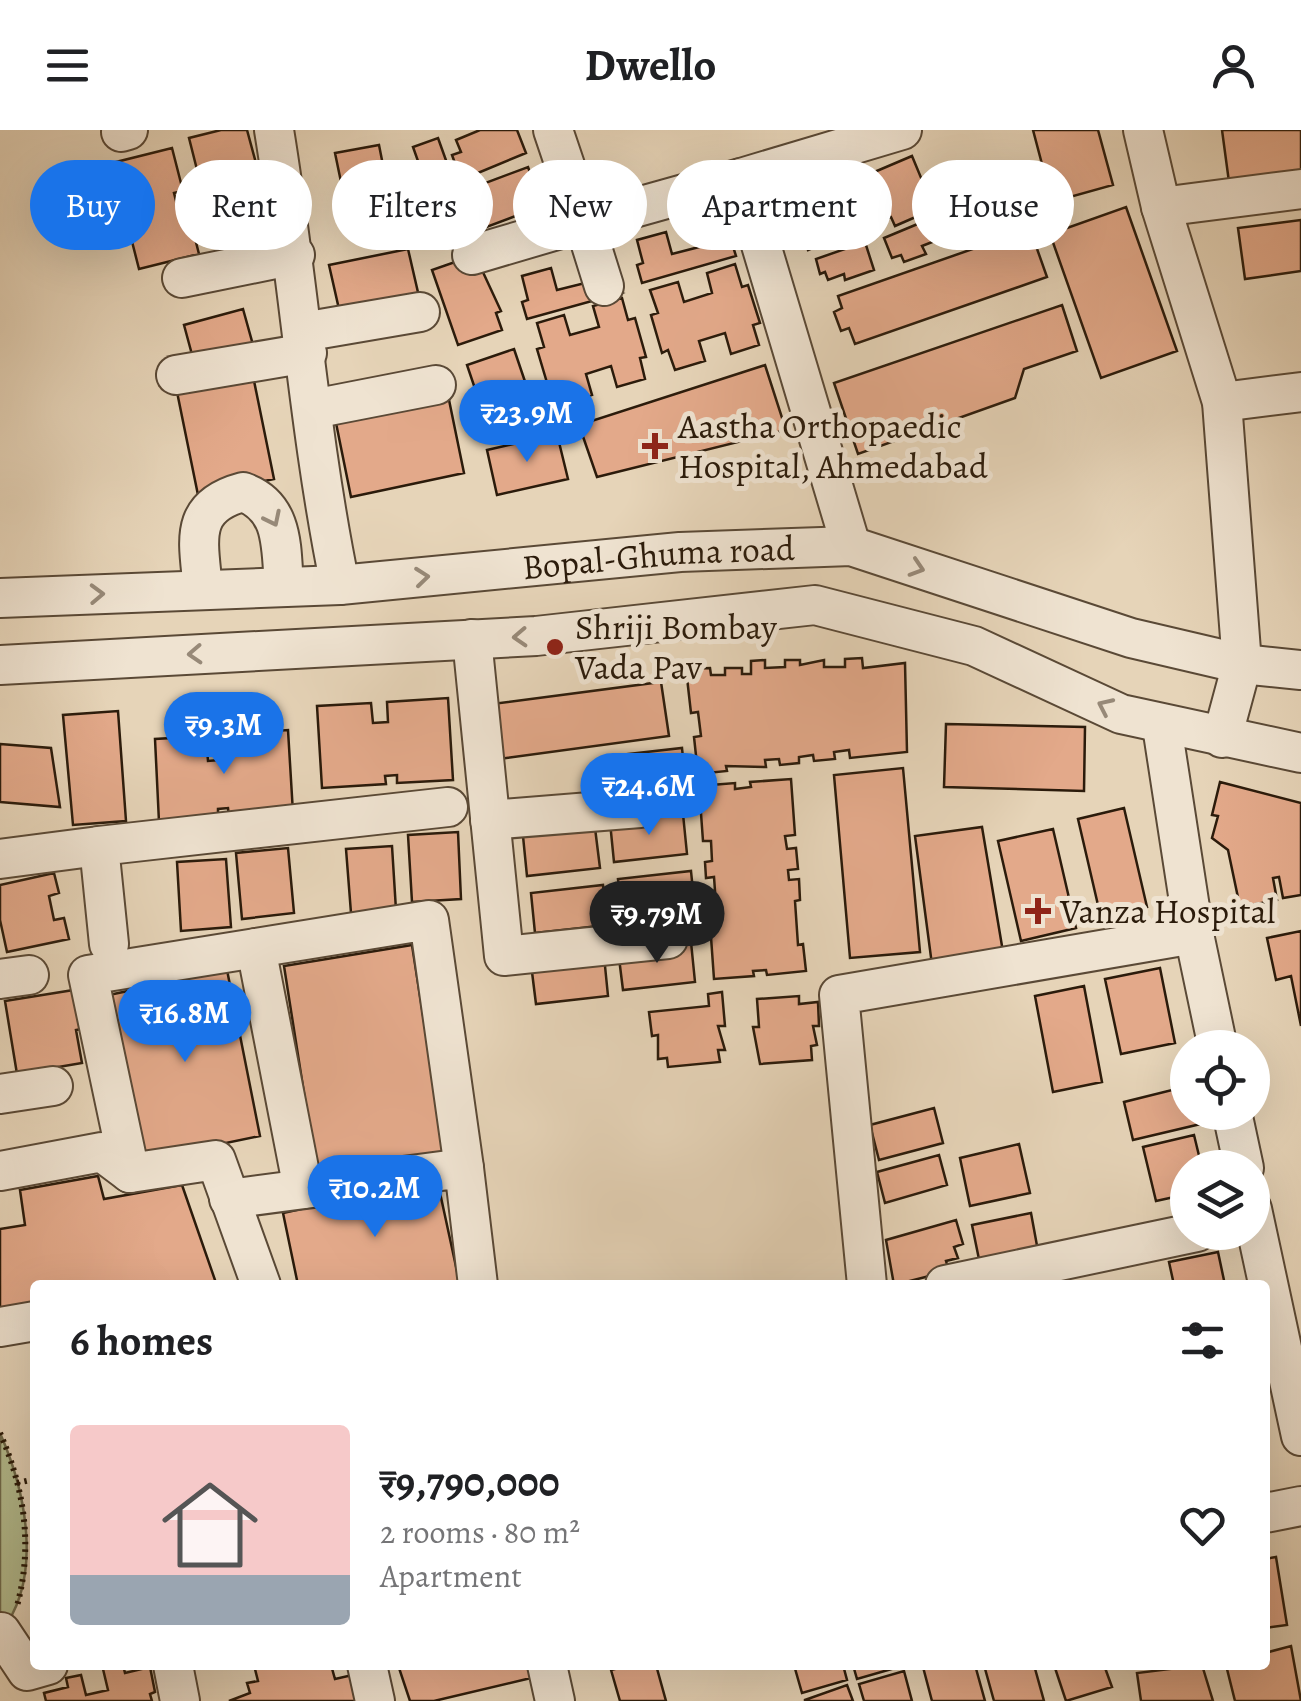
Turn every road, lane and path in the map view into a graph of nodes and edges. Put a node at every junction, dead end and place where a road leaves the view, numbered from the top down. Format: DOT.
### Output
graph roads {
  1 [pos="274,130"];
  2 [pos="553,130"];
  3 [pos="902,130"];
  4 [pos="1143,130"];
  5 [pos="563,160"];
  6 [pos="801,160"];
  7 [pos="1301,190"];
  8 [pos="1161,206"];
  9 [pos="513,242"];
  10 [pos="593,250"];
  11 [pos="763,250"];
  12 [pos="295,254"];
  13 [pos="472,254"];
  14 [pos="182,278"];
  15 [pos="604,286"];
  16 [pos="420,312"];
  17 [pos="305,343"];
  18 [pos="176,375"];
  19 [pos="436,385"];
  20 [pos="1301,392"];
  21 [pos="1222,402"];
  22 [pos="313,410"];
  23 [pos="851,546"];
  24 [pos="340,585"];
  25 [pos="284,587"];
  26 [pos="204,590"];
  27 [pos="0,598"];
  28 [pos="472,639"];
  29 [pos="1242,664"];
  30 [pos="0,665"];
  31 [pos="1301,670"];
  32 [pos="1162,726"];
  33 [pos="1222,738"];
  34 [pos="1301,753"];
  35 [pos="448,807"];
  36 [pos="640,808"];
  37 [pos="490,820"];
  38 [pos="99,846"];
  39 [pos="0,859"];
  40 [pos="1194,934"];
  41 [pos="668,938"];
  42 [pos="109,944"];
  43 [pos="256,948"];
  44 [pos="1214,1030"];
  45 [pos="53,1086"];
  46 [pos="0,1094"];
  47 [pos="464,1168"];
  48 [pos="0,1171"];
  49 [pos="130,1173"];
  50 [pos="303,1189"];
  51 [pos="229,1198"];
  52 [pos="1170,1238"];
  53 [pos="1262,1250"];
  54 [pos="259,1280"];
  55 [pos="477,1280"];
  56 [pos="867,1280"];
  57 [pos="969,1280"];
  58 [pos="30,1322"];
  59 [pos="0,1327"];
  60 [pos="1293,1362"];
  61 [pos="0,1433"];
  62 [pos="1301,1436"];
  63 [pos="30,1480"];
  64 [pos="17,1482"];
  65 [pos="1301,1506"];
  66 [pos="1270,1512"];
  67 [pos="1,1632"];
  68 [pos="30,1670"];
  69 [pos="175,1670"];
  70 [pos="367,1670"];
  71 [pos="180,1701"];
  72 [pos="374,1701"];
  1 -- 12 [label="street"];
  2 -- 5 [label="street"];
  3 -- 6 [label="street"];
  4 -- 8 [label="street"];
  7 -- 8 [label="street"];
  8 -- 21 [label="street"];
  9 -- 13 [label="street"];
  10 -- 15 [label="street"];
  11 -- 23 [label="street"];
  12 -- 14 [label="street"];
  12 -- 17 [label="street"];
  16 -- 17 [label="street"];
  17 -- 18 [label="street"];
  17 -- 22 [label="street"];
  19 -- 22 [label="street"];
  20 -- 21 [label="street"];
  21 -- 29 [label="street"];
  22 -- 24 [label="street"];
  24 -- 23 [label="street, Bopal-Ghuma road, one-way"];
  23 -- 29 [label="street, Bopal-Ghuma road, one-way"];
  24 -- 25 [label="street, Bopal-Ghuma road"];
  25 -- 26 [label="street, Bopal-Ghuma road"];
  26 -- 25 [label="street, one-way"];
  27 -- 26 [label="street, Bopal-Ghuma road, one-way"];
  28 -- 30 [label="street, one-way"];
  32 -- 28 [label="street, one-way"];
  28 -- 37 [label="street"];
  29 -- 31 [label="street, Bopal-Ghuma road"];
  29 -- 33 [label="street"];
  32 -- 33 [label="street"];
  32 -- 40 [label="street"];
  33 -- 34 [label="street"];
  35 -- 38 [label="street"];
  36 -- 37 [label="street"];
  37 -- 41 [label="street"];
  38 -- 39 [label="street"];
  38 -- 42 [label="street"];
  40 -- 44 [label="street"];
  40 -- 56 [label="street"];
  43 -- 47 [label="street"];
  43 -- 49 [label="street"];
  43 -- 50 [label="street"];
  45 -- 46 [label="street"];
  47 -- 50 [label="street"];
  47 -- 55 [label="street"];
  48 -- 49 [label="street"];
  49 -- 51 [label="street"];
  50 -- 51 [label="street"];
  51 -- 54 [label="street"];
  52 -- 57 [label="street"];
  53 -- 60 [label="street"];
  58 -- 59 [label="street"];
  60 -- 62 [label="street"];
  61 -- 64 [label="path"];
  63 -- 64 [label="path"];
  64 -- 67 [label="path"];
  65 -- 66 [label="street"];
  67 -- 68 [label="street"];
  69 -- 71 [label="street"];
  70 -- 72 [label="street"];
}
